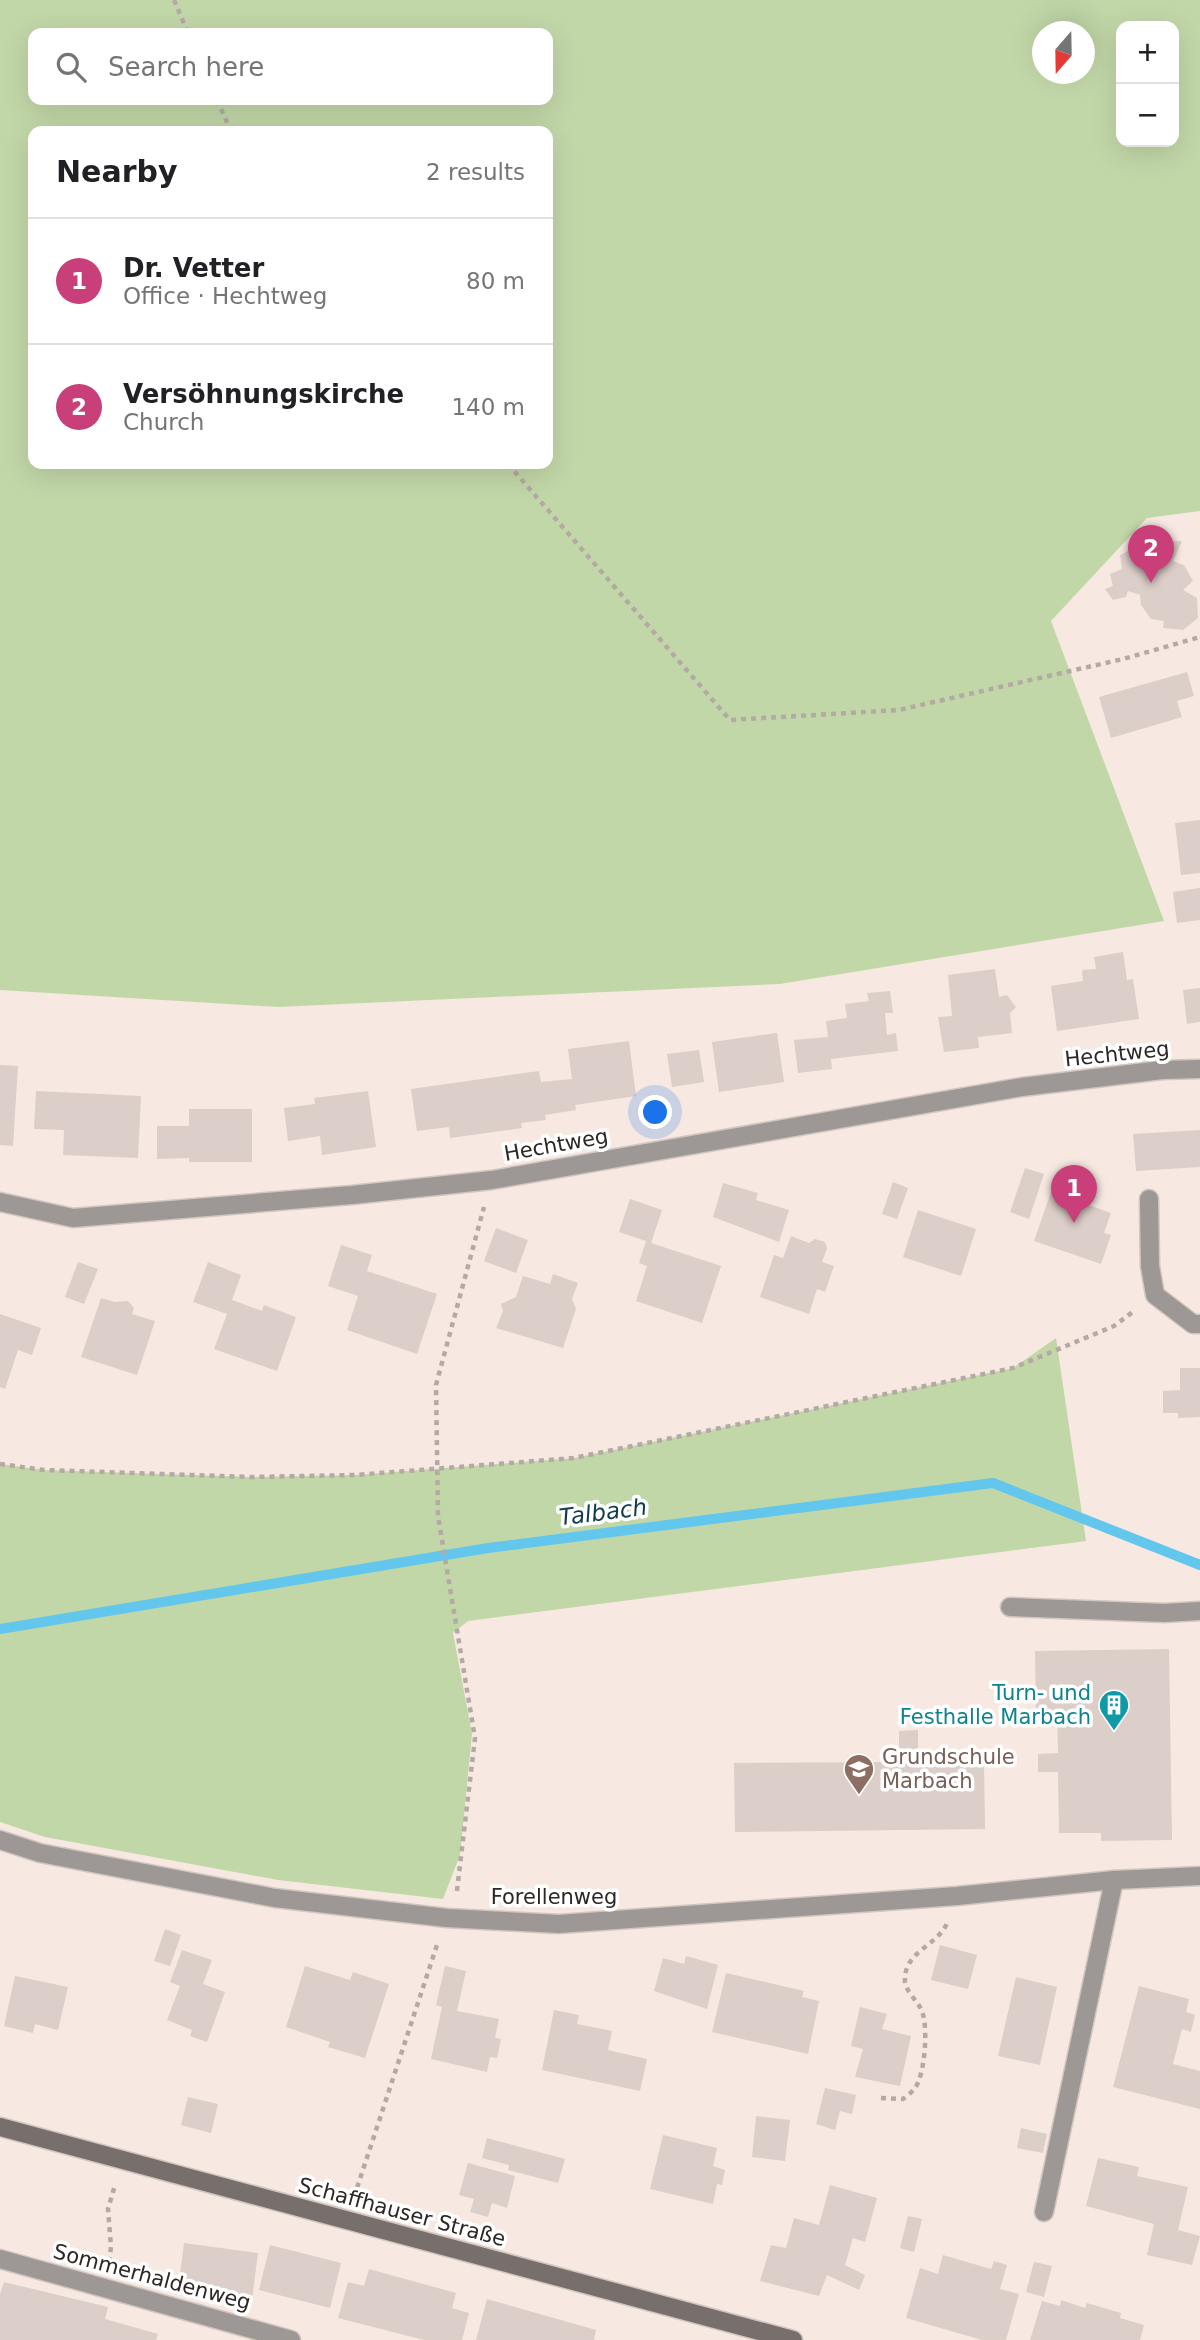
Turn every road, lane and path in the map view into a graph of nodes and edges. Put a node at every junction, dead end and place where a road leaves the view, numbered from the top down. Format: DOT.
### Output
graph roads {
  1 [pos="174,0"];
  2 [pos="186,28"];
  3 [pos="219,105"];
  4 [pos="229,126"];
  5 [pos="512,469"];
  6 [pos="1200,637"];
  7 [pos="1200,1069"];
  8 [pos="492,1180"];
  9 [pos="1149,1199"];
  10 [pos="0,1202"];
  11 [pos="1155,1295"];
  12 [pos="1200,1324"];
  13 [pos="0,1464"];
  14 [pos="435,1470"];
  15 [pos="1010,1607"];
  16 [pos="1200,1611"];
  17 [pos="0,1840"];
  18 [pos="1200,1876"];
  19 [pos="1114,1880"];
  20 [pos="957,1896"];
  21 [pos="447,1918"];
  22 [pos="881,2098"];
  23 [pos="0,2127"];
  24 [pos="362,2174"];
  25 [pos="112,2196"];
  26 [pos="1044,2212"];
  27 [pos="0,2259"];
  28 [pos="102,2266"];
  29 [pos="291,2340"];
  30 [pos="793,2340"];
  1 -- 2 [label="path"];
  3 -- 4 [label="path"];
  5 -- 6 [label="path"];
  7 -- 8 [label="street, Hechtweg"];
  8 -- 10 [label="street, Hechtweg"];
  8 -- 14 [label="path"];
  9 -- 11 [label="street"];
  11 -- 12 [label="street"];
  11 -- 14 [label="path"];
  13 -- 14 [label="path"];
  14 -- 21 [label="path"];
  15 -- 16 [label="street"];
  17 -- 21 [label="street, Forellenweg"];
  18 -- 19 [label="street, Forellenweg"];
  19 -- 20 [label="street, Forellenweg"];
  19 -- 26 [label="street"];
  20 -- 21 [label="street, Forellenweg"];
  20 -- 22 [label="path"];
  21 -- 24 [label="path"];
  23 -- 30 [label="street, Schaffhauser Straße"];
  25 -- 28 [label="path"];
  27 -- 29 [label="street, Sommerhaldenweg"];
}
